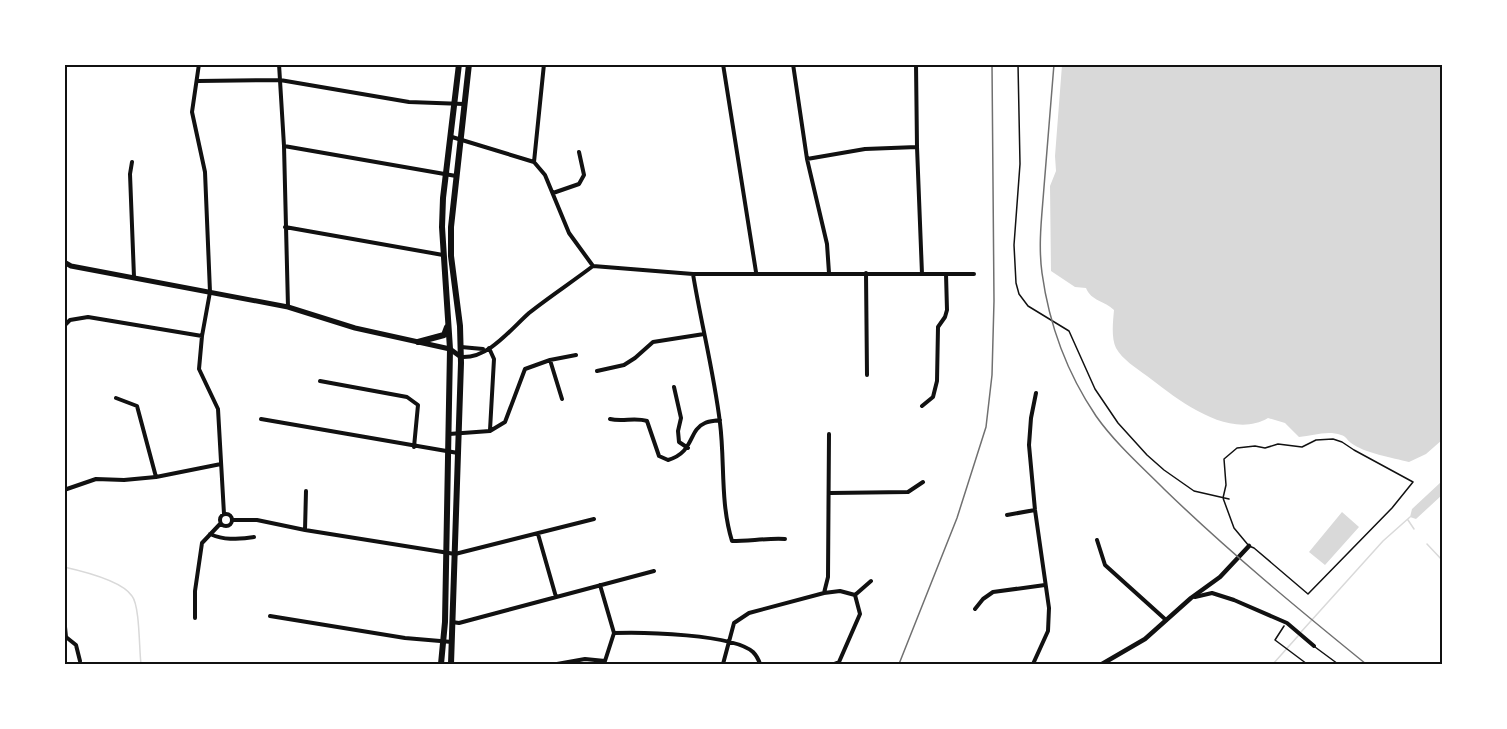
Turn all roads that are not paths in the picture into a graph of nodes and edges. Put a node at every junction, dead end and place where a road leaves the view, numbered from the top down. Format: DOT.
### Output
graph roads {
  1 [pos="199,64"];
  2 [pos="279,64"];
  3 [pos="459,64"];
  4 [pos="469,64"];
  5 [pos="544,64"];
  6 [pos="723,64"];
  7 [pos="793,64"];
  8 [pos="916,64"];
  9 [pos="280,80"];
  10 [pos="198,81"];
  11 [pos="455,104"];
  12 [pos="464,104"];
  13 [pos="452,137"];
  14 [pos="461,138"];
  15 [pos="284,146"];
  16 [pos="917,147"];
  17 [pos="579,152"];
  18 [pos="807,159"];
  19 [pos="132,162"];
  20 [pos="534,162"];
  21 [pos="447,175"];
  22 [pos="457,176"];
  23 [pos="553,193"];
  24 [pos="285,227"];
  25 [pos="443,255"];
  26 [pos="64,262"];
  27 [pos="593,266"];
  28 [pos="756,272"];
  29 [pos="693,273"];
  30 [pos="829,273"];
  31 [pos="866,273"];
  32 [pos="922,274"];
  33 [pos="946,274"];
  34 [pos="974,274"];
  35 [pos="134,277"];
  36 [pos="210,292"];
  37 [pos="288,307"];
  38 [pos="449,321"];
  39 [pos="64,327"];
  40 [pos="704,334"];
  41 [pos="202,336"];
  42 [pos="418,342"];
  43 [pos="460,347"];
  44 [pos="489,348"];
  45 [pos="450,350"];
  46 [pos="483,350"];
  47 [pos="576,355"];
  48 [pos="461,357"];
  49 [pos="550,360"];
  50 [pos="597,370"];
  51 [pos="867,375"];
  52 [pos="320,381"];
  53 [pos="675,387"];
  54 [pos="1036,393"];
  55 [pos="116,398"];
  56 [pos="562,399"];
  57 [pos="922,406"];
  58 [pos="261,419"];
  59 [pos="610,419"];
  60 [pos="720,420"];
  61 [pos="490,431"];
  62 [pos="448,434"];
  63 [pos="459,434"];
  64 [pos="829,434"];
  65 [pos="414,447"];
  66 [pos="688,448"];
  67 [pos="448,452"];
  68 [pos="458,453"];
  69 [pos="221,464"];
  70 [pos="156,477"];
  71 [pos="923,482"];
  72 [pos="64,490"];
  73 [pos="306,491"];
  74 [pos="830,494"];
  75 [pos="1035,510"];
  76 [pos="224,514"];
  77 [pos="1007,514"];
  78 [pos="594,519"];
  79 [pos="232,520"];
  80 [pos="220,524"];
  81 [pos="305,530"];
  82 [pos="210,534"];
  83 [pos="538,534"];
  84 [pos="254,537"];
  85 [pos="785,538"];
  86 [pos="1096,540"];
  87 [pos="1249,546"];
  88 [pos="446,553"];
  89 [pos="455,554"];
  90 [pos="654,571"];
  91 [pos="872,581"];
  92 [pos="600,585"];
  93 [pos="1045,585"];
  94 [pos="824,593"];
  95 [pos="855,595"];
  96 [pos="556,597"];
  97 [pos="1191,598"];
  98 [pos="975,609"];
  99 [pos="270,616"];
  100 [pos="64,617"];
  101 [pos="195,618"];
  102 [pos="1166,620"];
  103 [pos="445,622"];
  104 [pos="454,623"];
  105 [pos="614,633"];
  106 [pos="65,637"];
  107 [pos="728,641"];
  108 [pos="443,642"];
  109 [pos="453,642"];
  110 [pos="1314,646"];
  111 [pos="80,661"];
  112 [pos="604,663"];
  113 [pos="441,664"];
  114 [pos="452,664"];
  115 [pos="557,664"];
  116 [pos="723,664"];
  117 [pos="760,664"];
  118 [pos="834,664"];
  119 [pos="1033,664"];
  120 [pos="1102,664"];
  121 [pos="1338,664"];
  1 -- 10 [label="street"];
  2 -- 9 [label="street"];
  3 -- 11 [label="main road"];
  4 -- 12 [label="main road"];
  5 -- 20 [label="street"];
  6 -- 28 [label="street"];
  7 -- 18 [label="street"];
  8 -- 16 [label="street"];
  9 -- 10 [label="street"];
  9 -- 11 [label="street"];
  9 -- 15 [label="street"];
  10 -- 36 [label="street"];
  11 -- 12 [label="street"];
  11 -- 13 [label="main road"];
  12 -- 14 [label="main road"];
  13 -- 14 [label="street"];
  13 -- 21 [label="main road"];
  14 -- 20 [label="street"];
  14 -- 22 [label="main road"];
  15 -- 21 [label="street"];
  15 -- 24 [label="street"];
  16 -- 18 [label="street"];
  16 -- 32 [label="street"];
  17 -- 23 [label="street"];
  18 -- 30 [label="street"];
  19 -- 35 [label="street"];
  20 -- 23 [label="street"];
  21 -- 22 [label="street"];
  21 -- 25 [label="main road"];
  22 -- 43 [label="main road"];
  23 -- 27 [label="street"];
  24 -- 25 [label="street"];
  24 -- 37 [label="street"];
  25 -- 38 [label="main road"];
  26 -- 35 [label="main road"];
  27 -- 29 [label="street"];
  27 -- 44 [label="street"];
  28 -- 29 [label="street"];
  28 -- 30 [label="street"];
  29 -- 40 [label="street"];
  30 -- 31 [label="street"];
  31 -- 32 [label="street"];
  31 -- 51 [label="street"];
  32 -- 33 [label="street"];
  33 -- 34 [label="street"];
  33 -- 57 [label="street"];
  35 -- 36 [label="main road"];
  36 -- 37 [label="main road"];
  36 -- 41 [label="street"];
  37 -- 42 [label="main road"];
  38 -- 42 [label="main road"];
  38 -- 45 [label="main road"];
  39 -- 41 [label="street"];
  40 -- 50 [label="street"];
  40 -- 60 [label="street"];
  41 -- 69 [label="street"];
  42 -- 45 [label="main road"];
  43 -- 45 [label="main road"];
  43 -- 46 [label="street"];
  43 -- 48 [label="main road"];
  44 -- 46 [label="street"];
  44 -- 61 [label="street"];
  45 -- 48 [label="main road"];
  45 -- 62 [label="main road"];
  46 -- 48 [label="street"];
  47 -- 49 [label="street"];
  48 -- 63 [label="main road"];
  49 -- 56 [label="street"];
  49 -- 61 [label="street"];
  52 -- 65 [label="street"];
  53 -- 66 [label="street"];
  54 -- 75 [label="street"];
  55 -- 70 [label="street"];
  58 -- 65 [label="street"];
  59 -- 66 [label="street"];
  60 -- 66 [label="street"];
  60 -- 85 [label="street"];
  61 -- 63 [label="street"];
  62 -- 63 [label="street"];
  62 -- 67 [label="main road"];
  63 -- 68 [label="main road"];
  64 -- 74 [label="street"];
  65 -- 67 [label="street"];
  67 -- 68 [label="street"];
  67 -- 88 [label="main road"];
  68 -- 89 [label="main road"];
  69 -- 70 [label="street"];
  69 -- 76 [label="street"];
  70 -- 72 [label="street"];
  71 -- 74 [label="street"];
  73 -- 81 [label="street"];
  74 -- 94 [label="street"];
  75 -- 77 [label="street"];
  75 -- 93 [label="street"];
  76 -- 79 [label="street"];
  76 -- 80 [label="street"];
  78 -- 83 [label="street"];
  79 -- 80 [label="street"];
  79 -- 81 [label="street"];
  80 -- 82 [label="street"];
  81 -- 88 [label="street"];
  82 -- 84 [label="street"];
  82 -- 101 [label="street"];
  83 -- 89 [label="street"];
  83 -- 96 [label="street"];
  86 -- 102 [label="street"];
  87 -- 97 [label="street"];
  88 -- 89 [label="street"];
  88 -- 103 [label="main road"];
  89 -- 104 [label="main road"];
  90 -- 92 [label="street"];
  91 -- 95 [label="street"];
  92 -- 96 [label="street"];
  92 -- 105 [label="street"];
  93 -- 98 [label="street"];
  93 -- 119 [label="street"];
  94 -- 95 [label="street"];
  94 -- 107 [label="street"];
  95 -- 118 [label="street"];
  96 -- 104 [label="street"];
  97 -- 102 [label="street"];
  97 -- 110 [label="street"];
  99 -- 108 [label="street"];
  100 -- 106 [label="street"];
  102 -- 120 [label="street"];
  103 -- 104 [label="street"];
  103 -- 108 [label="main road"];
  104 -- 109 [label="main road"];
  105 -- 107 [label="street"];
  105 -- 112 [label="street"];
  106 -- 111 [label="street"];
  107 -- 116 [label="street"];
  107 -- 117 [label="street"];
  108 -- 109 [label="street"];
  108 -- 113 [label="main road"];
  109 -- 114 [label="main road"];
  110 -- 121 [label="lane"];
  112 -- 115 [label="street"];
}
